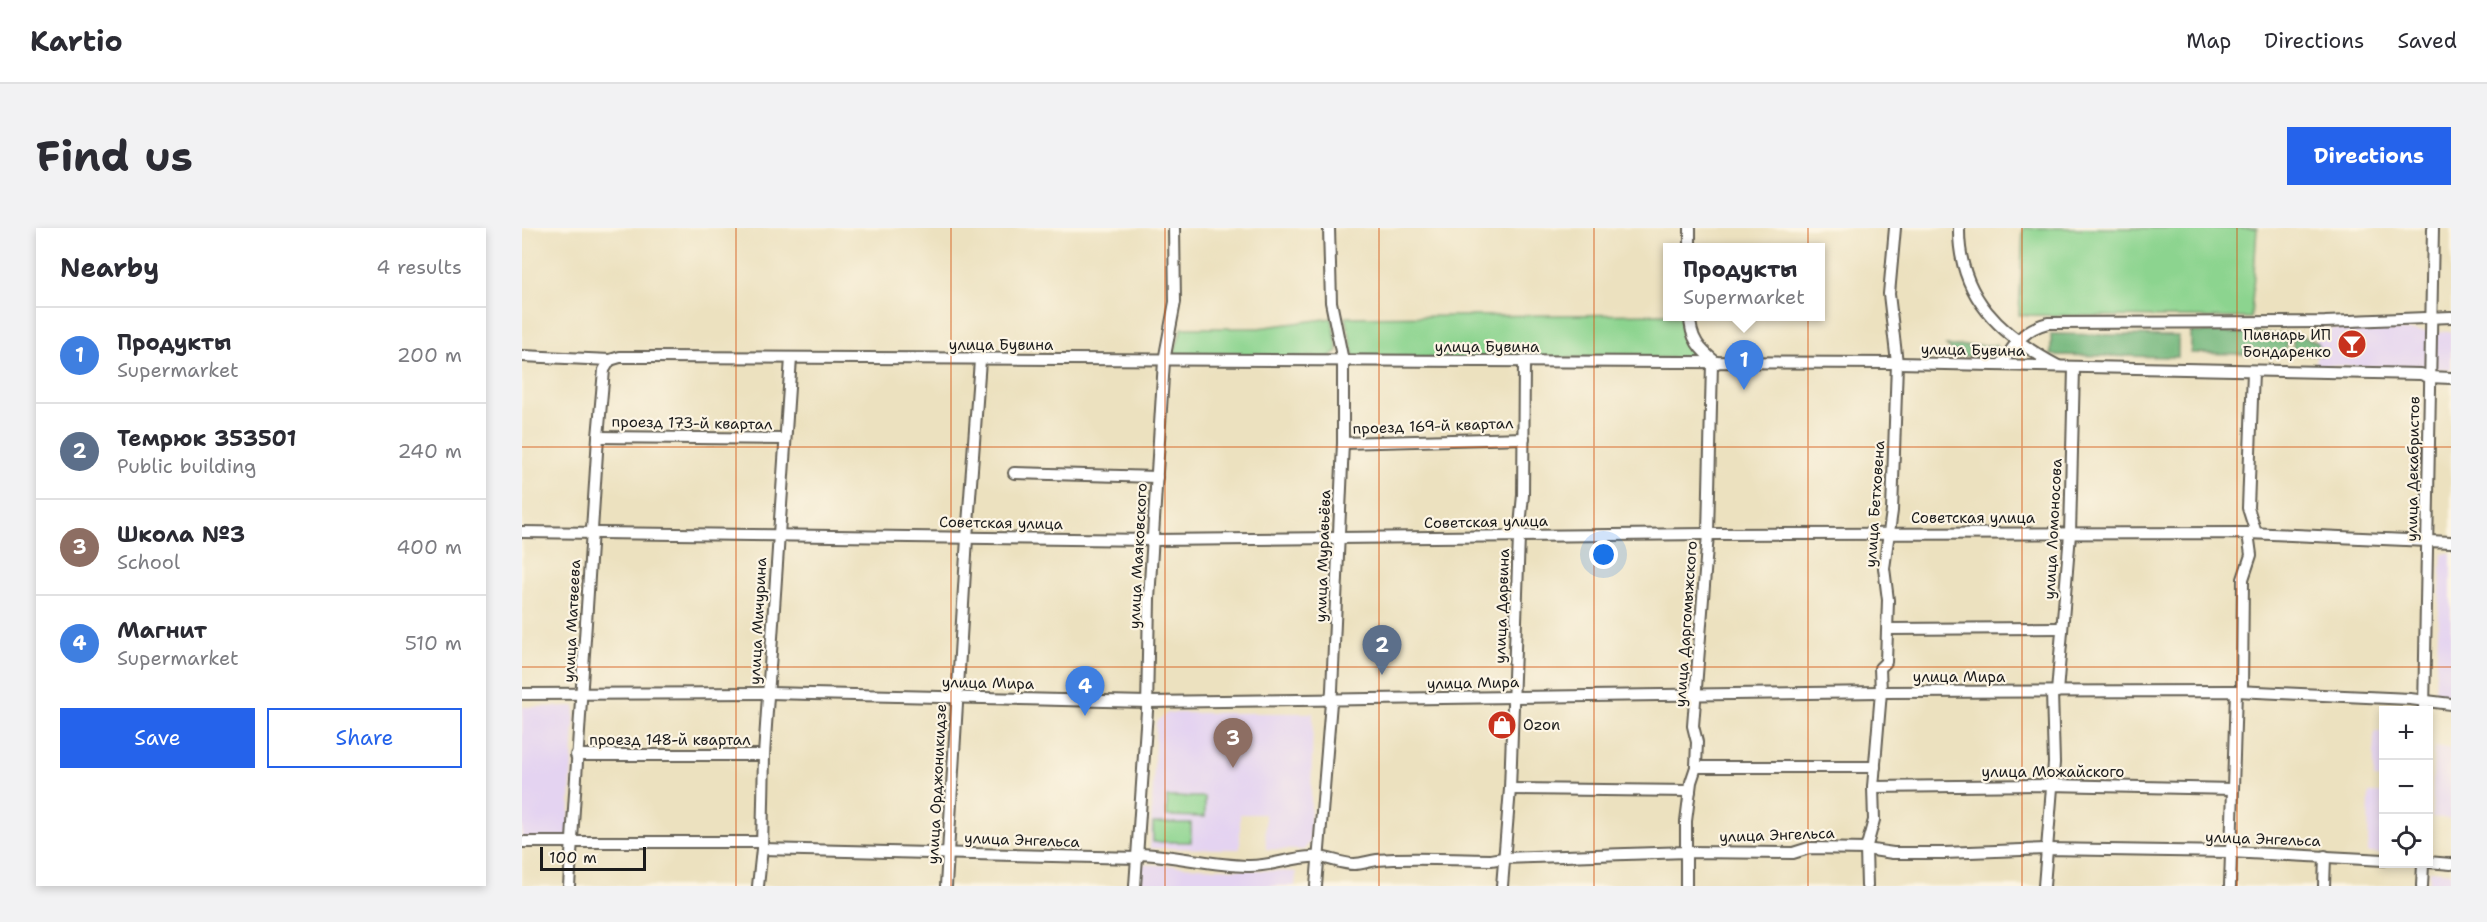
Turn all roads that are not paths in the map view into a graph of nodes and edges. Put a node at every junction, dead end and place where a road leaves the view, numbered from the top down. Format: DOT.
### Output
graph roads {
  1 [pos="1174,228"];
  2 [pos="1329,228"];
  3 [pos="1895,228"];
  4 [pos="1959,228"];
  5 [pos="2433,228"];
  6 [pos="2430,317"];
  7 [pos="2451,317"];
  8 [pos="1690,321"];
  9 [pos="2016,341"];
  10 [pos="522,356"];
  11 [pos="791,358"];
  12 [pos="610,360"];
  13 [pos="980,360"];
  14 [pos="1164,361"];
  15 [pos="1343,361"];
  16 [pos="1524,362"];
  17 [pos="1715,363"];
  18 [pos="1897,363"];
  19 [pos="2001,365"];
  20 [pos="2061,367"];
  21 [pos="2074,368"];
  22 [pos="2253,371"];
  23 [pos="2429,377"];
  24 [pos="2451,378"];
  25 [pos="598,437"];
  26 [pos="1524,438"];
  27 [pos="785,440"];
  28 [pos="1343,443"];
  29 [pos="1014,472"];
  30 [pos="1157,477"];
  31 [pos="522,532"];
  32 [pos="1889,533"];
  33 [pos="2252,533"];
  34 [pos="591,534"];
  35 [pos="1708,534"];
  36 [pos="2070,534"];
  37 [pos="778,536"];
  38 [pos="1519,537"];
  39 [pos="966,538"];
  40 [pos="1340,538"];
  41 [pos="1153,540"];
  42 [pos="2426,542"];
  43 [pos="2451,543"];
  44 [pos="2062,628"];
  45 [pos="1888,629"];
  46 [pos="2239,691"];
  47 [pos="1881,692"];
  48 [pos="2055,692"];
  49 [pos="583,693"];
  50 [pos="769,693"];
  51 [pos="522,694"];
  52 [pos="1697,695"];
  53 [pos="957,697"];
  54 [pos="1514,697"];
  55 [pos="1331,701"];
  56 [pos="1147,702"];
  57 [pos="2451,704"];
  58 [pos="2424,705"];
  59 [pos="576,754"];
  60 [pos="764,755"];
  61 [pos="1696,767"];
  62 [pos="1875,767"];
  63 [pos="2050,785"];
  64 [pos="1873,787"];
  65 [pos="1510,789"];
  66 [pos="2233,789"];
  67 [pos="1690,791"];
  68 [pos="522,842"];
  69 [pos="570,843"];
  70 [pos="762,846"];
  71 [pos="1866,849"];
  72 [pos="2046,849"];
  73 [pos="1688,852"];
  74 [pos="2230,852"];
  75 [pos="949,853"];
  76 [pos="1138,856"];
  77 [pos="2325,856"];
  78 [pos="1318,857"];
  79 [pos="1503,858"];
  80 [pos="2379,860"];
  81 [pos="2433,862"];
  82 [pos="2451,864"];
  83 [pos="2423,868"];
  84 [pos="569,886"];
  85 [pos="758,886"];
  86 [pos="946,886"];
  87 [pos="1135,886"];
  88 [pos="1316,886"];
  89 [pos="1502,886"];
  90 [pos="1686,886"];
  91 [pos="1867,886"];
  92 [pos="2044,886"];
  93 [pos="2230,886"];
  94 [pos="2324,886"];
  95 [pos="2422,886"];
  1 -- 14 [label="street, улица Маяковского"];
  2 -- 15 [label="street, улица Муравьёва"];
  3 -- 18 [label="street, улица Бетховена"];
  4 -- 9 [label="street"];
  5 -- 6 [label="street, улица Декабристов"];
  6 -- 7 [label="street, улица Бувина"];
  6 -- 9 [label="street, улица Бувина"];
  6 -- 23 [label="street, улица Декабристов"];
  8 -- 17 [label="street"];
  9 -- 19 [label="street"];
  9 -- 20 [label="street"];
  10 -- 12 [label="street, улица Бувина"];
  11 -- 12 [label="street, улица Бувина"];
  11 -- 13 [label="street, улица Бувина"];
  11 -- 27 [label="street, улица Мичурина"];
  12 -- 25 [label="street, улица Матвеева"];
  13 -- 14 [label="street, улица Бувина"];
  13 -- 39 [label="street, улица Орджоникидзе"];
  14 -- 15 [label="street, улица Бувина"];
  14 -- 30 [label="street, улица Маяковского"];
  15 -- 16 [label="street, улица Бувина"];
  15 -- 28 [label="street, улица Муравьёва"];
  16 -- 17 [label="street, улица Бувина"];
  16 -- 26 [label="street, улица Дарвина"];
  17 -- 18 [label="street, улица Бувина"];
  17 -- 35 [label="street, улица Даргомыжского"];
  18 -- 19 [label="street, улица Бувина"];
  18 -- 32 [label="street, улица Бетховена"];
  19 -- 20 [label="street, улица Бувина"];
  20 -- 21 [label="street, улица Бувина"];
  21 -- 22 [label="street, улица Бувина"];
  21 -- 36 [label="street, улица Ломоносова"];
  22 -- 23 [label="street, улица Бувина"];
  22 -- 33 [label="street"];
  23 -- 24 [label="street, улица Бувина"];
  23 -- 42 [label="street, улица Декабристов"];
  25 -- 27 [label="street, проезд 173-й квартал"];
  25 -- 34 [label="street, улица Матвеева"];
  26 -- 28 [label="street, проезд 169-й квартал"];
  26 -- 38 [label="street, улица Дарвина"];
  27 -- 37 [label="street, улица Мичурина"];
  28 -- 40 [label="street, улица Муравьёва"];
  29 -- 30 [label="street"];
  30 -- 41 [label="street, улица Маяковского"];
  31 -- 34 [label="street, Советская улица"];
  32 -- 35 [label="street, Советская улица"];
  32 -- 36 [label="street, Советская улица"];
  32 -- 45 [label="street, улица Бетховена"];
  33 -- 36 [label="street, Советская улица"];
  33 -- 42 [label="street, Советская улица"];
  33 -- 46 [label="street"];
  34 -- 37 [label="street, Советская улица"];
  34 -- 49 [label="street, улица Матвеева"];
  35 -- 38 [label="street, Советская улица"];
  35 -- 52 [label="street, улица Даргомыжского"];
  36 -- 44 [label="street, улица Ломоносова"];
  37 -- 39 [label="street, Советская улица"];
  37 -- 50 [label="street, улица Мичурина"];
  38 -- 40 [label="street, Советская улица"];
  38 -- 54 [label="street, улица Дарвина"];
  39 -- 41 [label="street, Советская улица"];
  39 -- 53 [label="street, улица Орджоникидзе"];
  40 -- 41 [label="street, Советская улица"];
  40 -- 55 [label="street, улица Муравьёва"];
  41 -- 56 [label="street, улица Маяковского"];
  42 -- 43 [label="street, Советская улица"];
  42 -- 58 [label="street, улица Декабристов"];
  44 -- 45 [label="street"];
  44 -- 48 [label="street, улица Ломоносова"];
  45 -- 47 [label="street, улица Бетховена"];
  46 -- 48 [label="street, улица Мира"];
  46 -- 58 [label="street, улица Мира"];
  46 -- 66 [label="street"];
  47 -- 48 [label="street, улица Мира"];
  47 -- 52 [label="street, улица Мира"];
  47 -- 62 [label="street, улица Бетховена"];
  48 -- 63 [label="street, улица Ломоносова"];
  49 -- 50 [label="street, улица Мира"];
  49 -- 51 [label="street, улица Мира"];
  49 -- 59 [label="street, улица Матвеева"];
  50 -- 53 [label="street, улица Мира"];
  50 -- 60 [label="street, улица Мичурина"];
  52 -- 54 [label="street, улица Мира"];
  52 -- 61 [label="street, улица Даргомыжского"];
  53 -- 56 [label="street, улица Мира"];
  53 -- 75 [label="street, улица Орджоникидзе"];
  54 -- 55 [label="street, улица Мира"];
  54 -- 65 [label="street, улица Дарвина"];
  55 -- 56 [label="street, улица Мира"];
  55 -- 78 [label="street, улица Муравьёва"];
  56 -- 76 [label="street, улица Маяковского"];
  57 -- 58 [label="street, улица Мира"];
  59 -- 60 [label="street, проезд 148-й квартал"];
  59 -- 69 [label="street, улица Матвеева"];
  60 -- 70 [label="street, улица Мичурина"];
  61 -- 62 [label="street"];
  61 -- 67 [label="street, улица Даргомыжского"];
  62 -- 64 [label="street, улица Бетховена"];
  63 -- 64 [label="street, улица Можайского"];
  63 -- 66 [label="street, улица Можайского"];
  63 -- 72 [label="street, улица Ломоносова"];
  64 -- 71 [label="street, улица Бетховена"];
  65 -- 67 [label="street"];
  65 -- 79 [label="street, улица Дарвина"];
  66 -- 74 [label="street"];
  67 -- 73 [label="street, улица Даргомыжского"];
  68 -- 69 [label="street, улица Энгельса"];
  69 -- 70 [label="street, улица Энгельса"];
  69 -- 84 [label="street, улица Матвеева"];
  70 -- 75 [label="street, улица Энгельса"];
  70 -- 85 [label="street, улица Мичурина"];
  71 -- 72 [label="street, улица Энгельса"];
  71 -- 73 [label="street, улица Энгельса"];
  71 -- 91 [label="street, улица Бетховена"];
  72 -- 74 [label="street, улица Энгельса"];
  72 -- 92 [label="street, улица Ломоносова"];
  73 -- 79 [label="street, улица Энгельса"];
  73 -- 90 [label="street, улица Даргомыжского"];
  74 -- 77 [label="street, улица Энгельса"];
  74 -- 93 [label="street"];
  75 -- 76 [label="street, улица Энгельса"];
  75 -- 86 [label="street, улица Орджоникидзе"];
  76 -- 78 [label="street, улица Энгельса"];
  76 -- 87 [label="street, улица Маяковского"];
  77 -- 80 [label="street, улица Энгельса"];
  77 -- 94 [label="street"];
  78 -- 79 [label="street, улица Энгельса"];
  78 -- 88 [label="street, улица Муравьёва"];
  79 -- 89 [label="street, улица Дарвина"];
  81 -- 82 [label="street"];
  83 -- 95 [label="street"];
}
